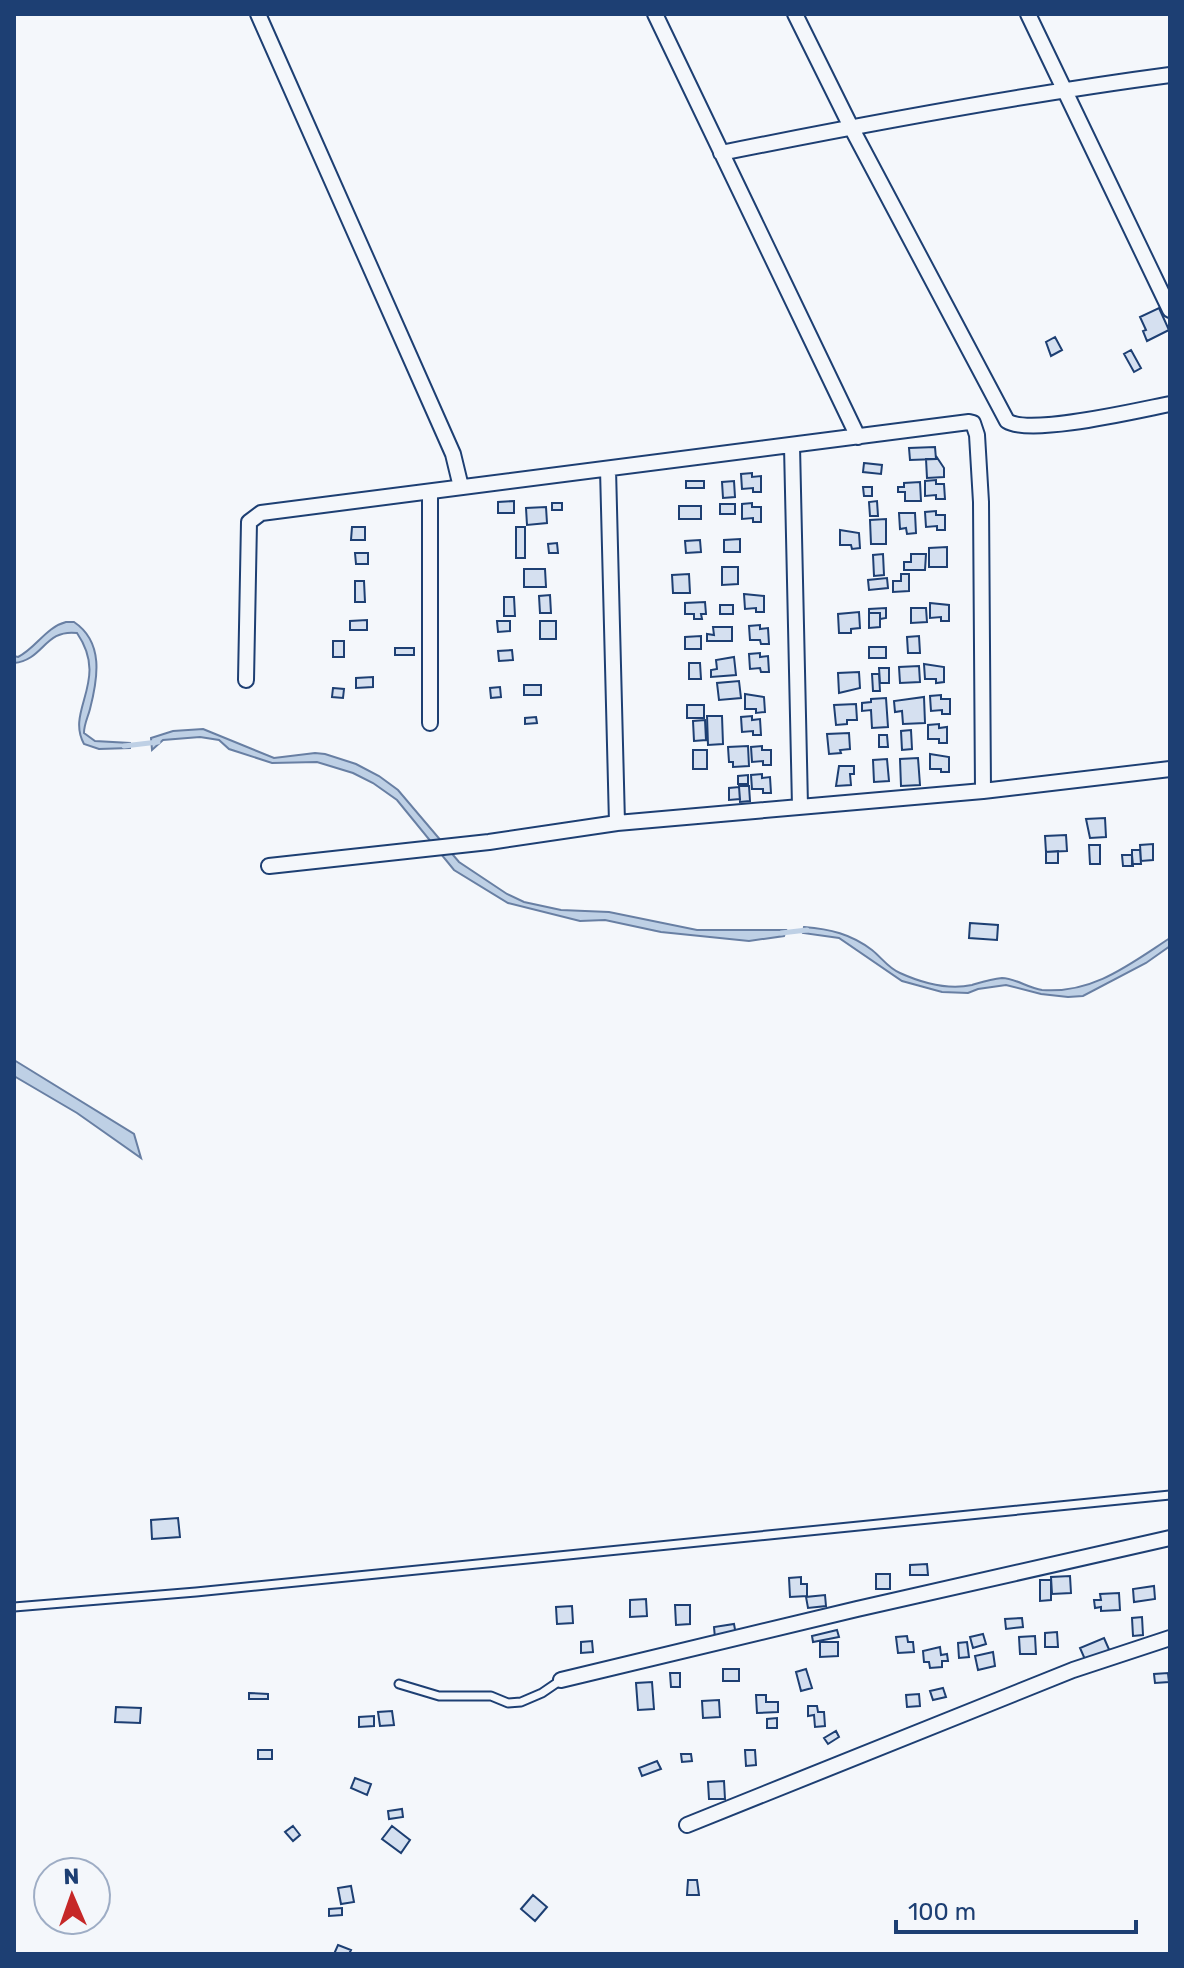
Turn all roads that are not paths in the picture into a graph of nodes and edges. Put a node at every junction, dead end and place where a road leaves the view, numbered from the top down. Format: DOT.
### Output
graph roads {
  1 [pos="258,14"];
  2 [pos="655,14"];
  3 [pos="795,14"];
  4 [pos="1028,14"];
  5 [pos="1170,75"];
  6 [pos="1064,89"];
  7 [pos="851,127"];
  8 [pos="721,153"];
  9 [pos="1170,310"];
  10 [pos="1170,404"];
  11 [pos="858,437"];
  12 [pos="792,446"];
  13 [pos="608,469"];
  14 [pos="461,487"];
  15 [pos="430,492"];
  16 [pos="246,680"];
  17 [pos="430,723"];
  18 [pos="1170,769"];
  19 [pos="983,791"];
  20 [pos="800,806"];
  21 [pos="617,823"];
  22 [pos="269,866"];
  23 [pos="1170,1495"];
  24 [pos="1170,1538"];
  25 [pos="14,1607"];
  26 [pos="1170,1638"];
  27 [pos="561,1680"];
  28 [pos="399,1684"];
  29 [pos="687,1825"];
  1 -- 14 [label="street"];
  2 -- 8 [label="street"];
  3 -- 7 [label="street"];
  4 -- 6 [label="street"];
  5 -- 6 [label="street"];
  6 -- 7 [label="street"];
  6 -- 9 [label="street"];
  7 -- 8 [label="street"];
  7 -- 10 [label="street"];
  8 -- 11 [label="street"];
  11 -- 12 [label="street"];
  11 -- 19 [label="street"];
  12 -- 13 [label="street"];
  12 -- 20 [label="street"];
  13 -- 14 [label="street"];
  13 -- 21 [label="street"];
  14 -- 15 [label="street"];
  15 -- 16 [label="street"];
  15 -- 17 [label="street"];
  18 -- 19 [label="street"];
  19 -- 20 [label="street"];
  20 -- 21 [label="street"];
  21 -- 22 [label="street"];
  23 -- 25 [label="lane"];
  24 -- 27 [label="street"];
  26 -- 29 [label="street"];
  27 -- 28 [label="lane"];
}
